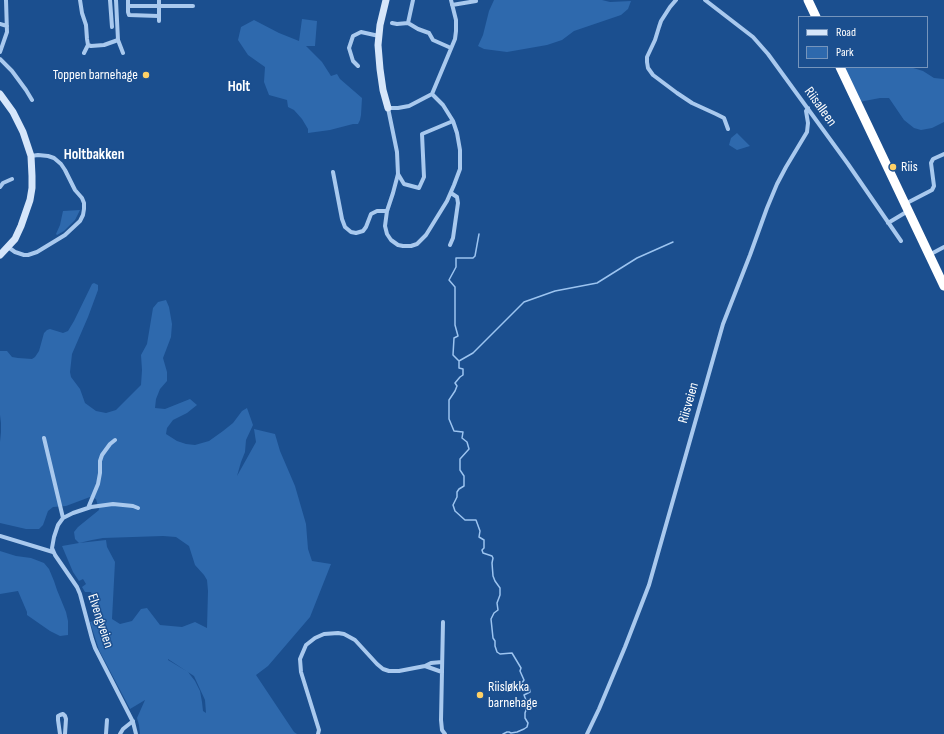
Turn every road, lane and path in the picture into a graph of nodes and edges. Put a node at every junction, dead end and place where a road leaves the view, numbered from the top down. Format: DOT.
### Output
graph roads {
  1 [pos="6,0"];
  2 [pos="80,0"];
  3 [pos="110,0"];
  4 [pos="116,0"];
  5 [pos="128,0"];
  6 [pos="159,0"];
  7 [pos="386,0"];
  8 [pos="413,0"];
  9 [pos="676,0"];
  10 [pos="705,0"];
  11 [pos="808,0"];
  12 [pos="476,1"];
  13 [pos="451,2"];
  14 [pos="128,6"];
  15 [pos="158,6"];
  16 [pos="193,6"];
  17 [pos="816,16"];
  18 [pos="392,23"];
  19 [pos="408,23"];
  20 [pos="0,24"];
  21 [pos="7,26"];
  22 [pos="112,27"];
  23 [pos="379,36"];
  24 [pos="118,40"];
  25 [pos="88,45"];
  26 [pos="451,48"];
  27 [pos="0,52"];
  28 [pos="84,53"];
  29 [pos="123,53"];
  30 [pos="0,59"];
  31 [pos="358,66"];
  32 [pos="840,68"];
  33 [pos="0,94"];
  34 [pos="432,94"];
  35 [pos="32,100"];
  36 [pos="388,108"];
  37 [pos="808,108"];
  38 [pos="453,121"];
  39 [pos="728,129"];
  40 [pos="944,154"];
  41 [pos="31,156"];
  42 [pos="333,172"];
  43 [pos="398,174"];
  44 [pos="12,179"];
  45 [pos="0,186"];
  46 [pos="451,193"];
  47 [pos="906,208"];
  48 [pos="387,212"];
  49 [pos="888,223"];
  50 [pos="901,241"];
  51 [pos="450,245"];
  52 [pos="8,247"];
  53 [pos="944,247"];
  54 [pos="0,255"];
  55 [pos="929,255"];
  56 [pos="944,286"];
  57 [pos="44,438"];
  58 [pos="115,440"];
  59 [pos="88,508"];
  60 [pos="138,508"];
  61 [pos="63,518"];
  62 [pos="0,536"];
  63 [pos="53,552"];
  64 [pos="443,622"];
  65 [pos="442,662"];
  66 [pos="425,666"];
  67 [pos="442,672"];
  68 [pos="107,720"];
  69 [pos="132,721"];
  70 [pos="60,734"];
  71 [pos="65,734"];
  72 [pos="106,734"];
  73 [pos="120,734"];
  74 [pos="136,734"];
  75 [pos="318,734"];
  76 [pos="445,734"];
  77 [pos="587,734"];
  1 -- 21 [label="street"];
  2 -- 25 [label="street"];
  3 -- 22 [label="street"];
  4 -- 24 [label="street"];
  5 -- 14 [label="street"];
  6 -- 15 [label="street"];
  7 -- 23 [label="street"];
  8 -- 19 [label="street"];
  9 -- 39 [label="street"];
  10 -- 37 [label="street, Riisalleen"];
  11 -- 17 [label="highway"];
  12 -- 13 [label="street"];
  13 -- 26 [label="street"];
  14 -- 15 [label="street"];
  14 -- 15 [label="street"];
  15 -- 16 [label="street"];
  18 -- 19 [label="street"];
  19 -- 26 [label="street"];
  20 -- 21 [label="street"];
  21 -- 27 [label="street"];
  23 -- 31 [label="street"];
  23 -- 36 [label="street"];
  24 -- 25 [label="street"];
  24 -- 29 [label="street"];
  25 -- 28 [label="street"];
  26 -- 34 [label="street"];
  30 -- 35 [label="street"];
  32 -- 47 [label="highway"];
  33 -- 41 [label="street"];
  34 -- 36 [label="street"];
  34 -- 38 [label="street"];
  36 -- 43 [label="street"];
  37 -- 49 [label="street, Riisalleen"];
  37 -- 77 [label="street, Riisveien"];
  38 -- 43 [label="street"];
  38 -- 46 [label="street"];
  40 -- 47 [label="street"];
  41 -- 52 [label="street"];
  41 -- 52 [label="street"];
  42 -- 48 [label="street"];
  43 -- 48 [label="street"];
  44 -- 45 [label="street"];
  46 -- 48 [label="street"];
  46 -- 51 [label="street"];
  47 -- 49 [label="street"];
  47 -- 55 [label="highway"];
  49 -- 50 [label="street, Riisalleen"];
  52 -- 54 [label="street"];
  53 -- 55 [label="street"];
  55 -- 56 [label="highway"];
  57 -- 61 [label="street"];
  58 -- 59 [label="street"];
  59 -- 60 [label="street"];
  59 -- 61 [label="street"];
  61 -- 63 [label="street"];
  62 -- 63 [label="street"];
  63 -- 69 [label="street, Elvengveien"];
  64 -- 65 [label="street"];
  65 -- 66 [label="street"];
  65 -- 67 [label="street"];
  66 -- 67 [label="street"];
  66 -- 75 [label="street"];
  67 -- 76 [label="street"];
  68 -- 72 [label="street"];
  69 -- 73 [label="street"];
  69 -- 74 [label="street, Elvengveien"];
  70 -- 71 [label="street"];
}
